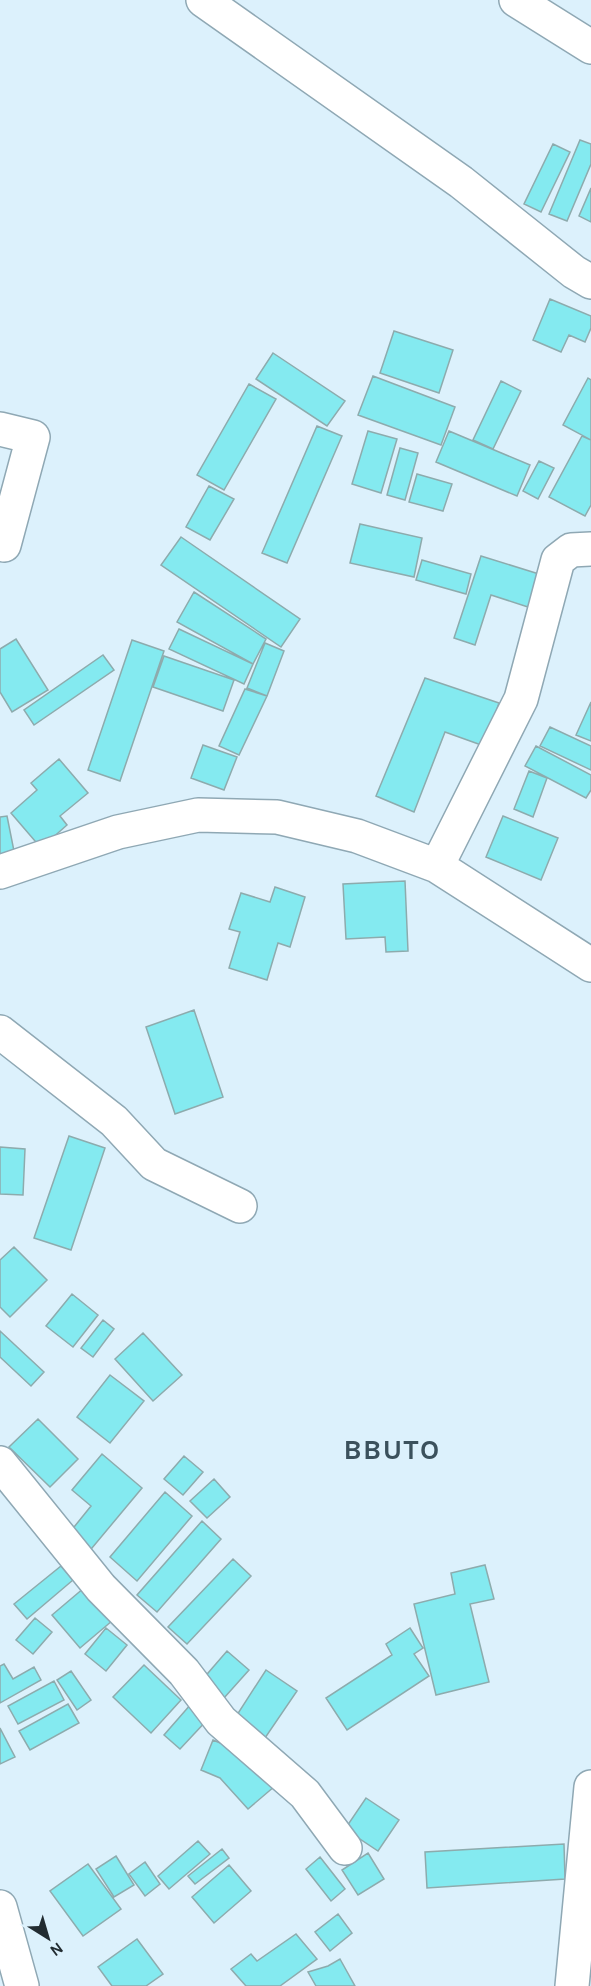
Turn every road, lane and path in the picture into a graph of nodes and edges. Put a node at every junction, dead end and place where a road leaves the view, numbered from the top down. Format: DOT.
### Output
graph roads {
  1 [pos="203,0"];
  2 [pos="516,0"];
  3 [pos="560,11"];
  4 [pos="591,47"];
  5 [pos="591,282"];
  6 [pos="0,429"];
  7 [pos="0,544"];
  8 [pos="591,549"];
  9 [pos="437,866"];
  10 [pos="0,872"];
  11 [pos="591,964"];
  12 [pos="0,1032"];
  13 [pos="240,1206"];
  14 [pos="0,1463"];
  15 [pos="591,1787"];
  16 [pos="345,1848"];
  17 [pos="0,1907"];
  18 [pos="22,1986"];
  19 [pos="572,1986"];
  1 -- 5 [label="street"];
  2 -- 3 [label="street"];
  3 -- 4 [label="street"];
  6 -- 7 [label="street"];
  8 -- 9 [label="street"];
  9 -- 10 [label="street"];
  9 -- 11 [label="street"];
  12 -- 13 [label="street"];
  14 -- 16 [label="street"];
  15 -- 19 [label="street"];
  17 -- 18 [label="street"];
}
